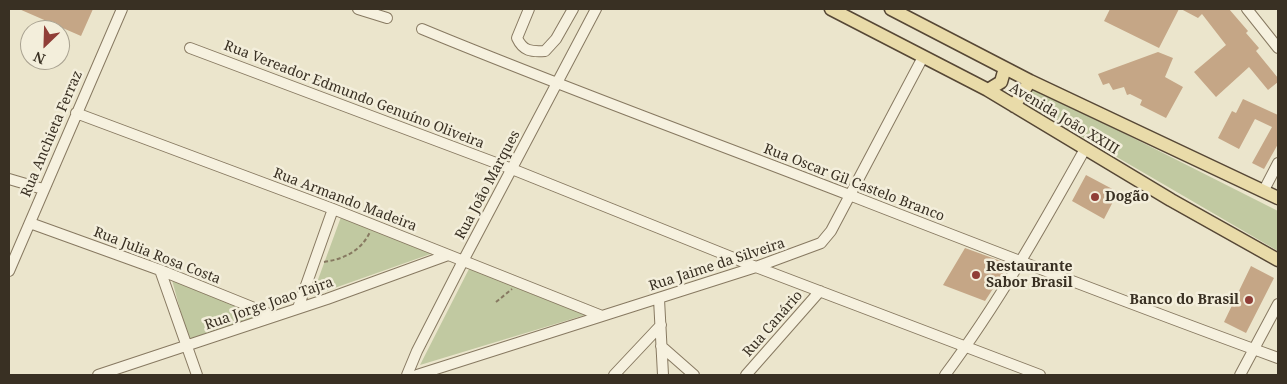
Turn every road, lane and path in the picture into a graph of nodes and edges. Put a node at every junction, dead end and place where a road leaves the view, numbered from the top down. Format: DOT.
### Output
graph roads {
  1 [pos="122,9"];
  2 [pos="358,9"];
  3 [pos="529,9"];
  4 [pos="573,9"];
  5 [pos="596,9"];
  6 [pos="831,9"];
  7 [pos="891,9"];
  8 [pos="1246,9"];
  9 [pos="387,18"];
  10 [pos="422,29"];
  11 [pos="190,48"];
  12 [pos="1278,48"];
  13 [pos="923,57"];
  14 [pos="1005,68"];
  15 [pos="1030,81"];
  16 [pos="555,84"];
  17 [pos="988,90"];
  18 [pos="1014,106"];
  19 [pos="76,113"];
  20 [pos="1084,149"];
  21 [pos="1278,163"];
  22 [pos="512,169"];
  23 [pos="9,179"];
  24 [pos="43,189"];
  25 [pos="1264,190"];
  26 [pos="851,195"];
  27 [pos="1278,198"];
  28 [pos="333,210"];
  29 [pos="30,223"];
  30 [pos="374,226"];
  31 [pos="328,253"];
  32 [pos="448,255"];
  33 [pos="1278,260"];
  34 [pos="463,261"];
  35 [pos="320,262"];
  36 [pos="1020,263"];
  37 [pos="756,268"];
  38 [pos="160,270"];
  39 [pos="322,270"];
  40 [pos="9,271"];
  41 [pos="520,284"];
  42 [pos="820,291"];
  43 [pos="659,299"];
  44 [pos="496,302"];
  45 [pos="1278,304"];
  46 [pos="298,308"];
  47 [pos="274,316"];
  48 [pos="602,316"];
  49 [pos="661,325"];
  50 [pos="186,346"];
  51 [pos="661,346"];
  52 [pos="966,347"];
  53 [pos="1254,349"];
  54 [pos="1278,358"];
  55 [pos="98,375"];
  56 [pos="197,375"];
  57 [pos="407,375"];
  58 [pos="417,375"];
  59 [pos="614,375"];
  60 [pos="663,375"];
  61 [pos="694,375"];
  62 [pos="746,375"];
  63 [pos="945,375"];
  64 [pos="1040,375"];
  65 [pos="1240,375"];
  1 -- 19 [label="street, Rua Anchieta Ferraz"];
  2 -- 9 [label="street"];
  3 -- 4 [label="street"];
  5 -- 16 [label="street, Rua João Marques"];
  6 -- 13 [label="main road, Avenida João XXIII"];
  7 -- 14 [label="main road, Avenida João XXIII"];
  8 -- 12 [label="street"];
  10 -- 16 [label="street, Rua Oscar Gil Castelo Branco"];
  11 -- 22 [label="street, Rua Vereador Edmundo Genuíno Oliveira"];
  13 -- 17 [label="main road, Avenida João XXIII"];
  13 -- 26 [label="street, Rua Jaime da Silveira"];
  14 -- 15 [label="main road, Avenida João XXIII"];
  14 -- 17 [label="main road"];
  15 -- 18 [label="main road"];
  15 -- 25 [label="main road, Avenida João XXIII"];
  16 -- 22 [label="street, Rua João Marques"];
  16 -- 26 [label="street, Rua Oscar Gil Castelo Branco"];
  17 -- 18 [label="main road, Avenida João XXIII"];
  18 -- 20 [label="main road, Avenida João XXIII"];
  19 -- 24 [label="street, Rua Anchieta Ferraz"];
  19 -- 28 [label="street, Rua Armando Madeira"];
  20 -- 33 [label="main road, Avenida João XXIII"];
  20 -- 36 [label="street"];
  21 -- 25 [label="street"];
  22 -- 34 [label="street, Rua João Marques"];
  22 -- 37 [label="street, Rua Vereador Edmundo Genuíno Oliveira"];
  23 -- 24 [label="street"];
  24 -- 29 [label="street, Rua Anchieta Ferraz"];
  25 -- 27 [label="main road, Avenida João XXIII"];
  26 -- 36 [label="street, Rua Oscar Gil Castelo Branco"];
  26 -- 37 [label="street, Rua Jaime da Silveira"];
  28 -- 30 [label="street, Rua Armando Madeira"];
  28 -- 35 [label="street"];
  29 -- 38 [label="street, Rua Julia Rosa Costa"];
  29 -- 40 [label="street, Rua Anchieta Ferraz"];
  30 -- 32 [label="street, Rua Armando Madeira"];
  30 -- 35 [label="path"];
  31 -- 35 [label="path"];
  32 -- 34 [label="street, Rua Armando Madeira"];
  32 -- 46 [label="street, Rua Jorge Joao Tajra"];
  34 -- 41 [label="street, Rua Armando Madeira"];
  34 -- 57 [label="street, Rua João Marques"];
  35 -- 39 [label="path"];
  35 -- 46 [label="street"];
  36 -- 52 [label="street"];
  36 -- 53 [label="street, Rua Oscar Gil Castelo Branco"];
  37 -- 42 [label="street, Rua Vereador Edmundo Genuíno Oliveira"];
  37 -- 43 [label="street, Rua Jaime da Silveira"];
  38 -- 47 [label="street, Rua Julia Rosa Costa"];
  38 -- 50 [label="street"];
  41 -- 44 [label="path"];
  41 -- 48 [label="street, Rua Armando Madeira"];
  42 -- 52 [label="street, Rua Vereador Edmundo Genuíno Oliveira"];
  42 -- 62 [label="street, Rua Canário"];
  43 -- 48 [label="street, Rua Jaime da Silveira"];
  43 -- 49 [label="street"];
  45 -- 53 [label="street"];
  46 -- 47 [label="street, Rua Jorge Joao Tajra"];
  47 -- 50 [label="street, Rua Jorge Joao Tajra"];
  48 -- 58 [label="street, Rua Jaime da Silveira"];
  49 -- 51 [label="street"];
  49 -- 59 [label="street"];
  50 -- 55 [label="street, Rua Jorge Joao Tajra"];
  50 -- 56 [label="street"];
  51 -- 60 [label="street"];
  51 -- 61 [label="street"];
  52 -- 63 [label="street"];
  52 -- 64 [label="street, Rua Vereador Edmundo Genuíno Oliveira"];
  53 -- 54 [label="street, Rua Oscar Gil Castelo Branco"];
  53 -- 65 [label="street"];
}
